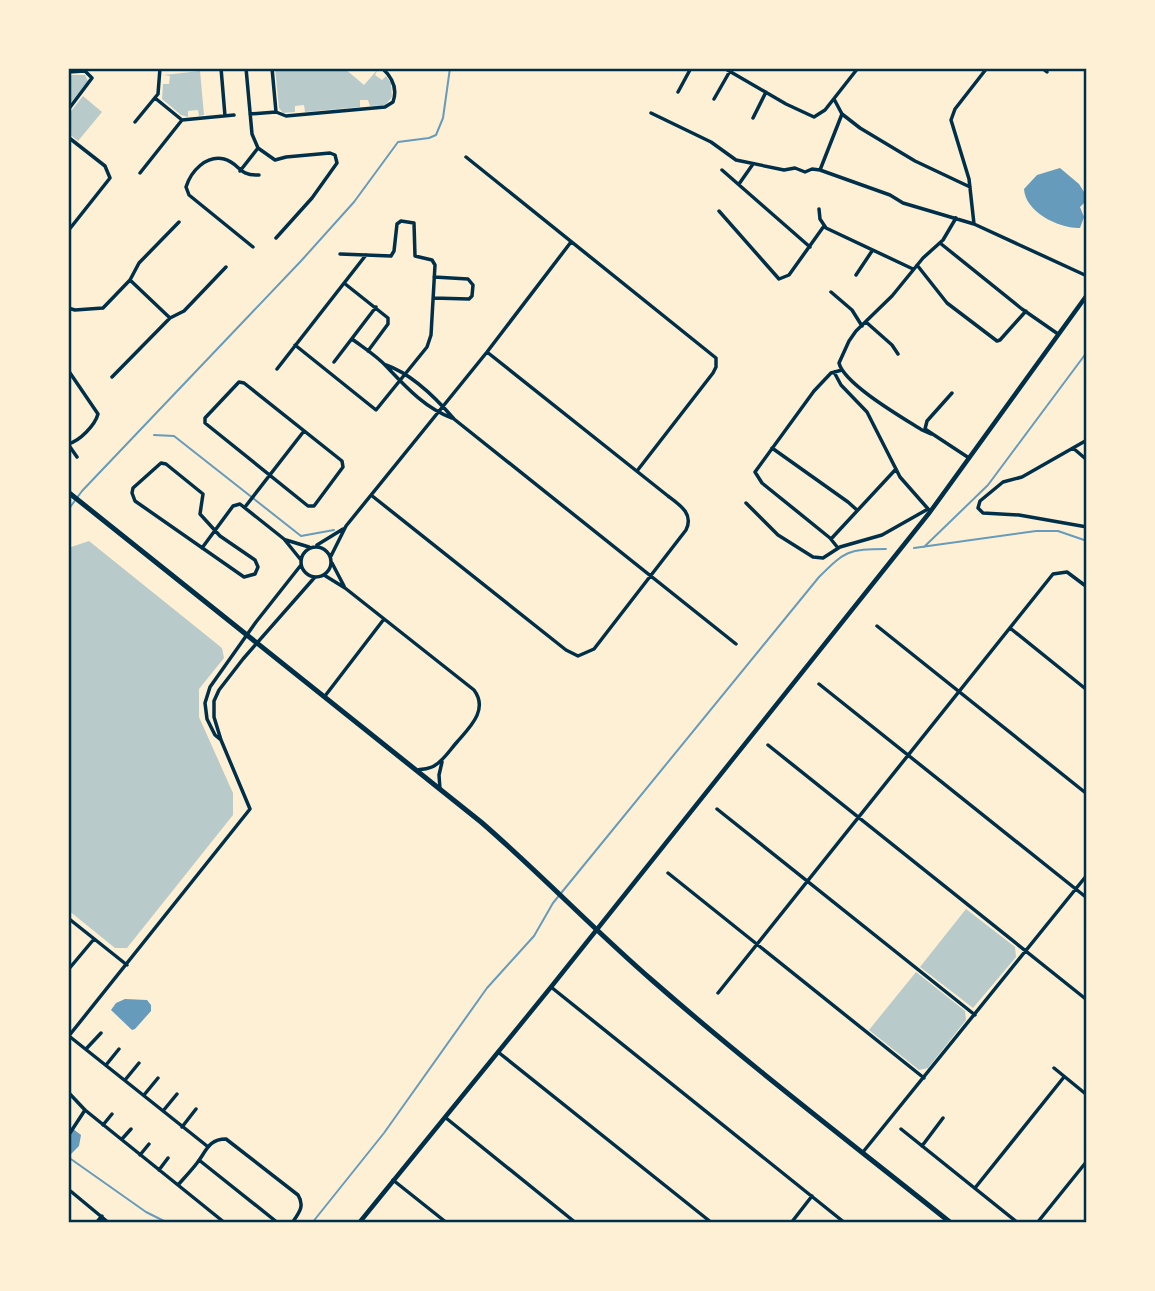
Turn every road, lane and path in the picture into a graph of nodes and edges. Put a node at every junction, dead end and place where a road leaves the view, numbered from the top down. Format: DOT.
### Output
graph roads {
  1 [pos="160,68"];
  2 [pos="221,68"];
  3 [pos="246,68"];
  4 [pos="272,68"];
  5 [pos="382,68"];
  6 [pos="691,68"];
  7 [pos="724,68"];
  8 [pos="858,68"];
  9 [pos="987,68"];
  10 [pos="1042,68"];
  11 [pos="730,71"];
  12 [pos="68,72"];
  13 [pos="1046,72"];
  14 [pos="678,92"];
  15 [pos="766,92"];
  16 [pos="155,98"];
  17 [pos="714,99"];
  18 [pos="834,99"];
  19 [pos="68,110"];
  20 [pos="276,112"];
  21 [pos="651,113"];
  22 [pos="250,114"];
  23 [pos="842,114"];
  24 [pos="234,115"];
  25 [pos="225,116"];
  26 [pos="753,118"];
  27 [pos="182,120"];
  28 [pos="135,122"];
  29 [pos="68,137"];
  30 [pos="258,148"];
  31 [pos="466,157"];
  32 [pos="753,164"];
  33 [pos="722,170"];
  34 [pos="820,170"];
  35 [pos="240,171"];
  36 [pos="140,173"];
  37 [pos="259,175"];
  38 [pos="739,184"];
  39 [pos="970,187"];
  40 [pos="819,209"];
  41 [pos="719,211"];
  42 [pos="956,218"];
  43 [pos="179,222"];
  44 [pos="974,224"];
  45 [pos="824,226"];
  46 [pos="68,231"];
  47 [pos="275,238"];
  48 [pos="571,242"];
  49 [pos="940,243"];
  50 [pos="253,247"];
  51 [pos="810,247"];
  52 [pos="872,251"];
  53 [pos="340,254"];
  54 [pos="366,255"];
  55 [pos="226,267"];
  56 [pos="915,267"];
  57 [pos="856,275"];
  58 [pos="1087,276"];
  59 [pos="434,277"];
  60 [pos="130,280"];
  61 [pos="344,283"];
  62 [pos="831,292"];
  63 [pos="1087,295"];
  64 [pos="433,298"];
  65 [pos="376,307"];
  66 [pos="68,308"];
  67 [pos="1026,311"];
  68 [pos="170,318"];
  69 [pos="864,324"];
  70 [pos="1058,334"];
  71 [pos="352,339"];
  72 [pos="295,345"];
  73 [pos="368,351"];
  74 [pos="486,352"];
  75 [pos="898,354"];
  76 [pos="334,362"];
  77 [pos="386,365"];
  78 [pos="277,369"];
  79 [pos="68,370"];
  80 [pos="842,370"];
  81 [pos="834,372"];
  82 [pos="406,375"];
  83 [pos="112,377"];
  84 [pos="400,382"];
  85 [pos="952,393"];
  86 [pos="442,405"];
  87 [pos="437,412"];
  88 [pos="454,419"];
  89 [pos="303,431"];
  90 [pos="931,434"];
  91 [pos="1087,440"];
  92 [pos="68,444"];
  93 [pos="772,448"];
  94 [pos="1073,448"];
  95 [pos="78,457"];
  96 [pos="968,458"];
  97 [pos="1087,460"];
  98 [pos="896,470"];
  99 [pos="637,471"];
  100 [pos="270,476"];
  101 [pos="68,492"];
  102 [pos="371,495"];
  103 [pos="747,503"];
  104 [pos="245,507"];
  105 [pos="857,510"];
  106 [pos="929,511"];
  107 [pos="346,526"];
  108 [pos="1087,527"];
  109 [pos="215,530"];
  110 [pos="284,539"];
  111 [pos="831,539"];
  112 [pos="313,547"];
  113 [pos="202,548"];
  114 [pos="838,548"];
  115 [pos="331,556"];
  116 [pos="301,563"];
  117 [pos="332,563"];
  118 [pos="324,575"];
  119 [pos="651,576"];
  120 [pos="315,577"];
  121 [pos="1087,587"];
  122 [pos="345,588"];
  123 [pos="384,618"];
  124 [pos="877,626"];
  125 [pos="1010,628"];
  126 [pos="247,635"];
  127 [pos="258,644"];
  128 [pos="736,644"];
  129 [pos="820,684"];
  130 [pos="1087,690"];
  131 [pos="959,692"];
  132 [pos="324,698"];
  133 [pos="221,740"];
  134 [pos="768,745"];
  135 [pos="909,755"];
  136 [pos="443,760"];
  137 [pos="416,770"];
  138 [pos="440,790"];
  139 [pos="1087,794"];
  140 [pos="717,809"];
  141 [pos="858,818"];
  142 [pos="668,873"];
  143 [pos="1087,876"];
  144 [pos="807,881"];
  145 [pos="1076,889"];
  146 [pos="1087,898"];
  147 [pos="68,918"];
  148 [pos="595,931"];
  149 [pos="94,939"];
  150 [pos="758,945"];
  151 [pos="1026,952"];
  152 [pos="127,965"];
  153 [pos="68,970"];
  154 [pos="551,987"];
  155 [pos="718,993"];
  156 [pos="1087,1000"];
  157 [pos="975,1015"];
  158 [pos="101,1033"];
  159 [pos="69,1037"];
  160 [pos="86,1049"];
  161 [pos="119,1049"];
  162 [pos="498,1052"];
  163 [pos="139,1063"];
  164 [pos="106,1065"];
  165 [pos="1054,1068"];
  166 [pos="1064,1077"];
  167 [pos="158,1078"];
  168 [pos="925,1078"];
  169 [pos="125,1080"];
  170 [pos="68,1092"];
  171 [pos="177,1094"];
  172 [pos="1087,1095"];
  173 [pos="144,1096"];
  174 [pos="85,1110"];
  175 [pos="196,1110"];
  176 [pos="163,1111"];
  177 [pos="112,1114"];
  178 [pos="446,1118"];
  179 [pos="943,1118"];
  180 [pos="103,1125"];
  181 [pos="182,1127"];
  182 [pos="131,1129"];
  183 [pos="901,1129"];
  184 [pos="68,1136"];
  185 [pos="122,1139"];
  186 [pos="149,1144"];
  187 [pos="207,1146"];
  188 [pos="922,1146"];
  189 [pos="863,1152"];
  190 [pos="140,1155"];
  191 [pos="168,1158"];
  192 [pos="199,1160"];
  193 [pos="1087,1161"];
  194 [pos="159,1170"];
  195 [pos="393,1180"];
  196 [pos="177,1185"];
  197 [pos="975,1188"];
  198 [pos="68,1189"];
  199 [pos="812,1196"];
  200 [pos="102,1216"];
  201 [pos="96,1223"];
  202 [pos="109,1223"];
  203 [pos="225,1223"];
  204 [pos="278,1223"];
  205 [pos="292,1223"];
  206 [pos="359,1223"];
  207 [pos="447,1223"];
  208 [pos="576,1223"];
  209 [pos="712,1223"];
  210 [pos="791,1223"];
  211 [pos="845,1223"];
  212 [pos="951,1223"];
  213 [pos="1018,1223"];
  214 [pos="1037,1223"];
  1 -- 16 [label="street"];
  2 -- 25 [label="street"];
  3 -- 22 [label="street"];
  4 -- 20 [label="street"];
  5 -- 20 [label="street"];
  6 -- 14 [label="street"];
  7 -- 11 [label="street"];
  8 -- 18 [label="street"];
  9 -- 39 [label="street"];
  10 -- 13 [label="street"];
  11 -- 15 [label="street"];
  11 -- 17 [label="street"];
  12 -- 19 [label="street"];
  15 -- 18 [label="street"];
  15 -- 26 [label="street"];
  16 -- 27 [label="street"];
  16 -- 28 [label="street"];
  18 -- 23 [label="street"];
  20 -- 22 [label="street"];
  21 -- 32 [label="street"];
  22 -- 30 [label="street"];
  23 -- 34 [label="street"];
  23 -- 39 [label="street"];
  24 -- 25 [label="street"];
  25 -- 27 [label="street"];
  27 -- 36 [label="street"];
  29 -- 46 [label="street"];
  30 -- 35 [label="street"];
  30 -- 47 [label="street"];
  31 -- 48 [label="street"];
  32 -- 34 [label="street"];
  32 -- 38 [label="street"];
  33 -- 38 [label="street"];
  34 -- 42 [label="street"];
  35 -- 37 [label="street"];
  35 -- 50 [label="street"];
  38 -- 51 [label="street"];
  39 -- 44 [label="street"];
  40 -- 45 [label="street"];
  41 -- 51 [label="street"];
  42 -- 44 [label="street"];
  42 -- 49 [label="street"];
  43 -- 60 [label="street"];
  44 -- 58 [label="street"];
  45 -- 51 [label="street"];
  45 -- 52 [label="street"];
  48 -- 74 [label="street"];
  48 -- 99 [label="street"];
  49 -- 56 [label="street"];
  49 -- 67 [label="street"];
  52 -- 56 [label="street"];
  52 -- 57 [label="street"];
  53 -- 54 [label="street"];
  54 -- 59 [label="street"];
  54 -- 61 [label="street"];
  55 -- 68 [label="street"];
  56 -- 67 [label="street"];
  56 -- 69 [label="street"];
  59 -- 64 [label="street"];
  59 -- 64 [label="street"];
  60 -- 66 [label="street"];
  60 -- 68 [label="street"];
  61 -- 65 [label="street"];
  61 -- 72 [label="street"];
  62 -- 69 [label="street"];
  63 -- 70 [label="street"];
  64 -- 82 [label="street"];
  65 -- 71 [label="street"];
  65 -- 73 [label="street"];
  67 -- 70 [label="street"];
  68 -- 83 [label="street"];
  69 -- 75 [label="street"];
  69 -- 80 [label="street"];
  70 -- 96 [label="street"];
  71 -- 73 [label="street"];
  71 -- 76 [label="street"];
  72 -- 78 [label="street"];
  72 -- 84 [label="street"];
  73 -- 77 [label="street"];
  74 -- 86 [label="street"];
  74 -- 99 [label="street"];
  77 -- 82 [label="street"];
  77 -- 84 [label="street"];
  79 -- 92 [label="street"];
  80 -- 81 [label="street"];
  80 -- 90 [label="street"];
  81 -- 93 [label="street"];
  81 -- 98 [label="street"];
  82 -- 84 [label="street"];
  82 -- 86 [label="street"];
  84 -- 87 [label="street"];
  85 -- 90 [label="street"];
  86 -- 87 [label="street"];
  86 -- 88 [label="street"];
  87 -- 88 [label="street"];
  87 -- 102 [label="street"];
  88 -- 119 [label="street"];
  89 -- 100 [label="street"];
  89 -- 100 [label="street"];
  89 -- 100 [label="street"];
  90 -- 96 [label="street"];
  91 -- 94 [label="street"];
  92 -- 95 [label="street"];
  93 -- 105 [label="street"];
  93 -- 111 [label="street"];
  94 -- 97 [label="street"];
  94 -- 108 [label="street"];
  96 -- 106 [label="street"];
  98 -- 105 [label="street"];
  98 -- 106 [label="street"];
  99 -- 119 [label="street"];
  100 -- 104 [label="street"];
  101 -- 126 [label="main road"];
  102 -- 107 [label="street"];
  102 -- 119 [label="street"];
  103 -- 114 [label="street"];
  104 -- 109 [label="street"];
  104 -- 110 [label="street"];
  105 -- 111 [label="street"];
  106 -- 114 [label="street"];
  106 -- 148 [label="street"];
  107 -- 112 [label="street"];
  107 -- 115 [label="street"];
  109 -- 113 [label="street"];
  109 -- 113 [label="street"];
  109 -- 113 [label="street"];
  110 -- 112 [label="street"];
  110 -- 116 [label="street"];
  111 -- 114 [label="street"];
  112 -- 115 [label="street"];
  112 -- 116 [label="street"];
  115 -- 117 [label="street"];
  116 -- 120 [label="street"];
  116 -- 126 [label="street"];
  117 -- 118 [label="street"];
  117 -- 122 [label="street"];
  118 -- 120 [label="street"];
  118 -- 122 [label="street"];
  119 -- 128 [label="street"];
  120 -- 127 [label="street"];
  121 -- 125 [label="street"];
  122 -- 123 [label="street"];
  123 -- 132 [label="street"];
  123 -- 136 [label="street"];
  124 -- 131 [label="street"];
  125 -- 130 [label="street"];
  125 -- 131 [label="street"];
  126 -- 127 [label="main road"];
  126 -- 133 [label="street"];
  127 -- 132 [label="main road"];
  127 -- 133 [label="street"];
  129 -- 135 [label="street"];
  131 -- 135 [label="street"];
  131 -- 139 [label="street"];
  132 -- 137 [label="main road"];
  133 -- 152 [label="street"];
  134 -- 141 [label="street"];
  135 -- 141 [label="street"];
  135 -- 145 [label="street"];
  136 -- 137 [label="street"];
  136 -- 138 [label="street"];
  137 -- 138 [label="main road"];
  138 -- 148 [label="main road"];
  140 -- 144 [label="street"];
  141 -- 144 [label="street"];
  141 -- 151 [label="street"];
  142 -- 150 [label="street"];
  143 -- 145 [label="street"];
  144 -- 150 [label="street"];
  144 -- 157 [label="street"];
  145 -- 146 [label="street"];
  145 -- 151 [label="street"];
  147 -- 149 [label="street"];
  148 -- 154 [label="street"];
  148 -- 189 [label="main road"];
  149 -- 152 [label="street"];
  149 -- 153 [label="street"];
  150 -- 155 [label="street"];
  150 -- 168 [label="street"];
  151 -- 156 [label="street"];
  151 -- 157 [label="street"];
  152 -- 159 [label="street"];
  154 -- 162 [label="street"];
  154 -- 199 [label="street"];
  157 -- 168 [label="street"];
  158 -- 160 [label="street"];
  159 -- 160 [label="street"];
  160 -- 164 [label="street"];
  161 -- 164 [label="street"];
  162 -- 178 [label="street"];
  162 -- 209 [label="street"];
  163 -- 169 [label="street"];
  164 -- 169 [label="street"];
  165 -- 166 [label="street"];
  166 -- 172 [label="street"];
  166 -- 197 [label="street"];
  167 -- 173 [label="street"];
  168 -- 189 [label="street"];
  169 -- 173 [label="street"];
  170 -- 174 [label="street"];
  171 -- 176 [label="street"];
  173 -- 176 [label="street"];
  174 -- 180 [label="street"];
  174 -- 184 [label="street"];
  175 -- 181 [label="street"];
  176 -- 181 [label="street"];
  177 -- 180 [label="street"];
  178 -- 195 [label="street"];
  178 -- 208 [label="street"];
  179 -- 188 [label="street"];
  180 -- 185 [label="street"];
  181 -- 187 [label="street"];
  182 -- 185 [label="street"];
  183 -- 188 [label="street"];
  185 -- 190 [label="street"];
  186 -- 190 [label="street"];
  187 -- 192 [label="street"];
  187 -- 205 [label="street"];
  188 -- 197 [label="street"];
  189 -- 212 [label="main road"];
  190 -- 194 [label="street"];
  191 -- 194 [label="street"];
  192 -- 196 [label="street"];
  192 -- 204 [label="street"];
  193 -- 214 [label="street"];
  194 -- 196 [label="street"];
  195 -- 206 [label="street"];
  195 -- 207 [label="street"];
  196 -- 203 [label="street"];
  197 -- 213 [label="street"];
  198 -- 200 [label="street"];
  199 -- 210 [label="street"];
  199 -- 211 [label="street"];
  200 -- 201 [label="street"];
  200 -- 202 [label="street"];
}
